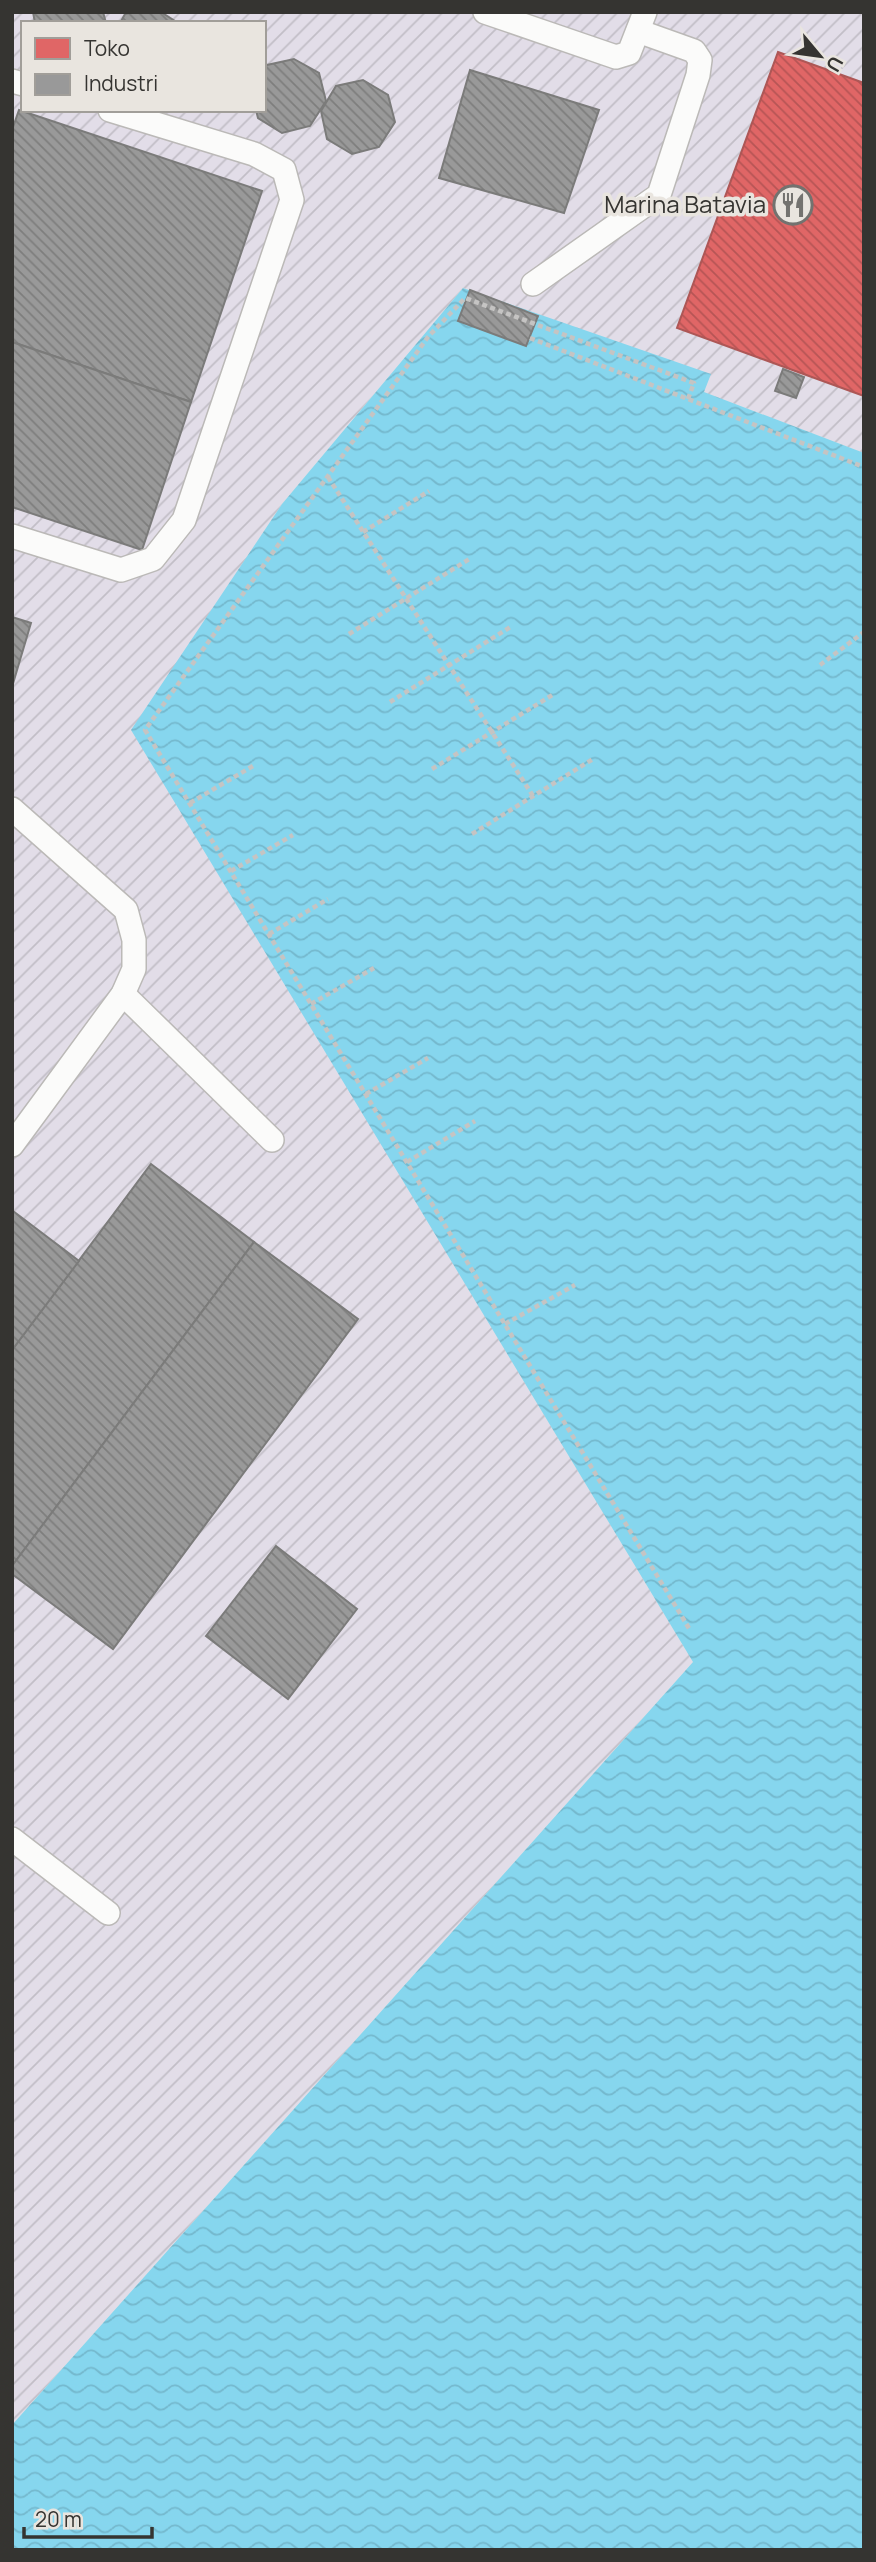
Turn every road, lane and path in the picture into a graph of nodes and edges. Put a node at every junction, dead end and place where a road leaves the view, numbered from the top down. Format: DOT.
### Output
graph roads {
  1 [pos="485,12"];
  2 [pos="642,22"];
  3 [pos="117,112"];
  4 [pos="533,284"];
  5 [pos="530,338"];
  6 [pos="688,399"];
  7 [pos="864,467"];
  8 [pos="328,477"];
  9 [pos="429,491"];
  10 [pos="363,532"];
  11 [pos="12,536"];
  12 [pos="471,558"];
  13 [pos="406,598"];
  14 [pos="512,626"];
  15 [pos="864,632"];
  16 [pos="349,634"];
  17 [pos="449,665"];
  18 [pos="820,665"];
  19 [pos="554,694"];
  20 [pos="390,702"];
  21 [pos="492,732"];
  22 [pos="593,759"];
  23 [pos="253,766"];
  24 [pos="432,769"];
  25 [pos="533,796"];
  26 [pos="190,803"];
  27 [pos="12,809"];
  28 [pos="472,834"];
  29 [pos="293,835"];
  30 [pos="231,871"];
  31 [pos="328,899"];
  32 [pos="269,934"];
  33 [pos="374,968"];
  34 [pos="123,994"];
  35 [pos="311,1004"];
  36 [pos="428,1058"];
  37 [pos="366,1094"];
  38 [pos="475,1122"];
  39 [pos="272,1140"];
  40 [pos="12,1145"];
  41 [pos="407,1162"];
  42 [pos="575,1284"];
  43 [pos="505,1324"];
  44 [pos="690,1629"];
  45 [pos="12,1839"];
  46 [pos="108,1913"];
  1 -- 2 [label="lane"];
  2 -- 4 [label="lane"];
  3 -- 11 [label="lane"];
  5 -- 6 [label="path"];
  6 -- 7 [label="path"];
  6 -- 8 [label="path"];
  8 -- 10 [label="path"];
  8 -- 26 [label="path"];
  9 -- 10 [label="path"];
  10 -- 13 [label="path"];
  12 -- 13 [label="path"];
  13 -- 16 [label="path"];
  13 -- 17 [label="path"];
  14 -- 17 [label="path"];
  15 -- 18 [label="path"];
  17 -- 20 [label="path"];
  17 -- 21 [label="path"];
  19 -- 21 [label="path"];
  21 -- 24 [label="path"];
  21 -- 25 [label="path"];
  22 -- 25 [label="path"];
  23 -- 26 [label="path"];
  25 -- 28 [label="path"];
  26 -- 30 [label="path"];
  27 -- 34 [label="lane"];
  29 -- 30 [label="path"];
  30 -- 32 [label="path"];
  31 -- 32 [label="path"];
  32 -- 35 [label="path"];
  33 -- 35 [label="path"];
  34 -- 39 [label="lane"];
  34 -- 40 [label="lane"];
  35 -- 37 [label="path"];
  36 -- 37 [label="path"];
  37 -- 41 [label="path"];
  38 -- 41 [label="path"];
  41 -- 43 [label="path"];
  42 -- 43 [label="path"];
  43 -- 44 [label="path"];
  45 -- 46 [label="lane"];
}
